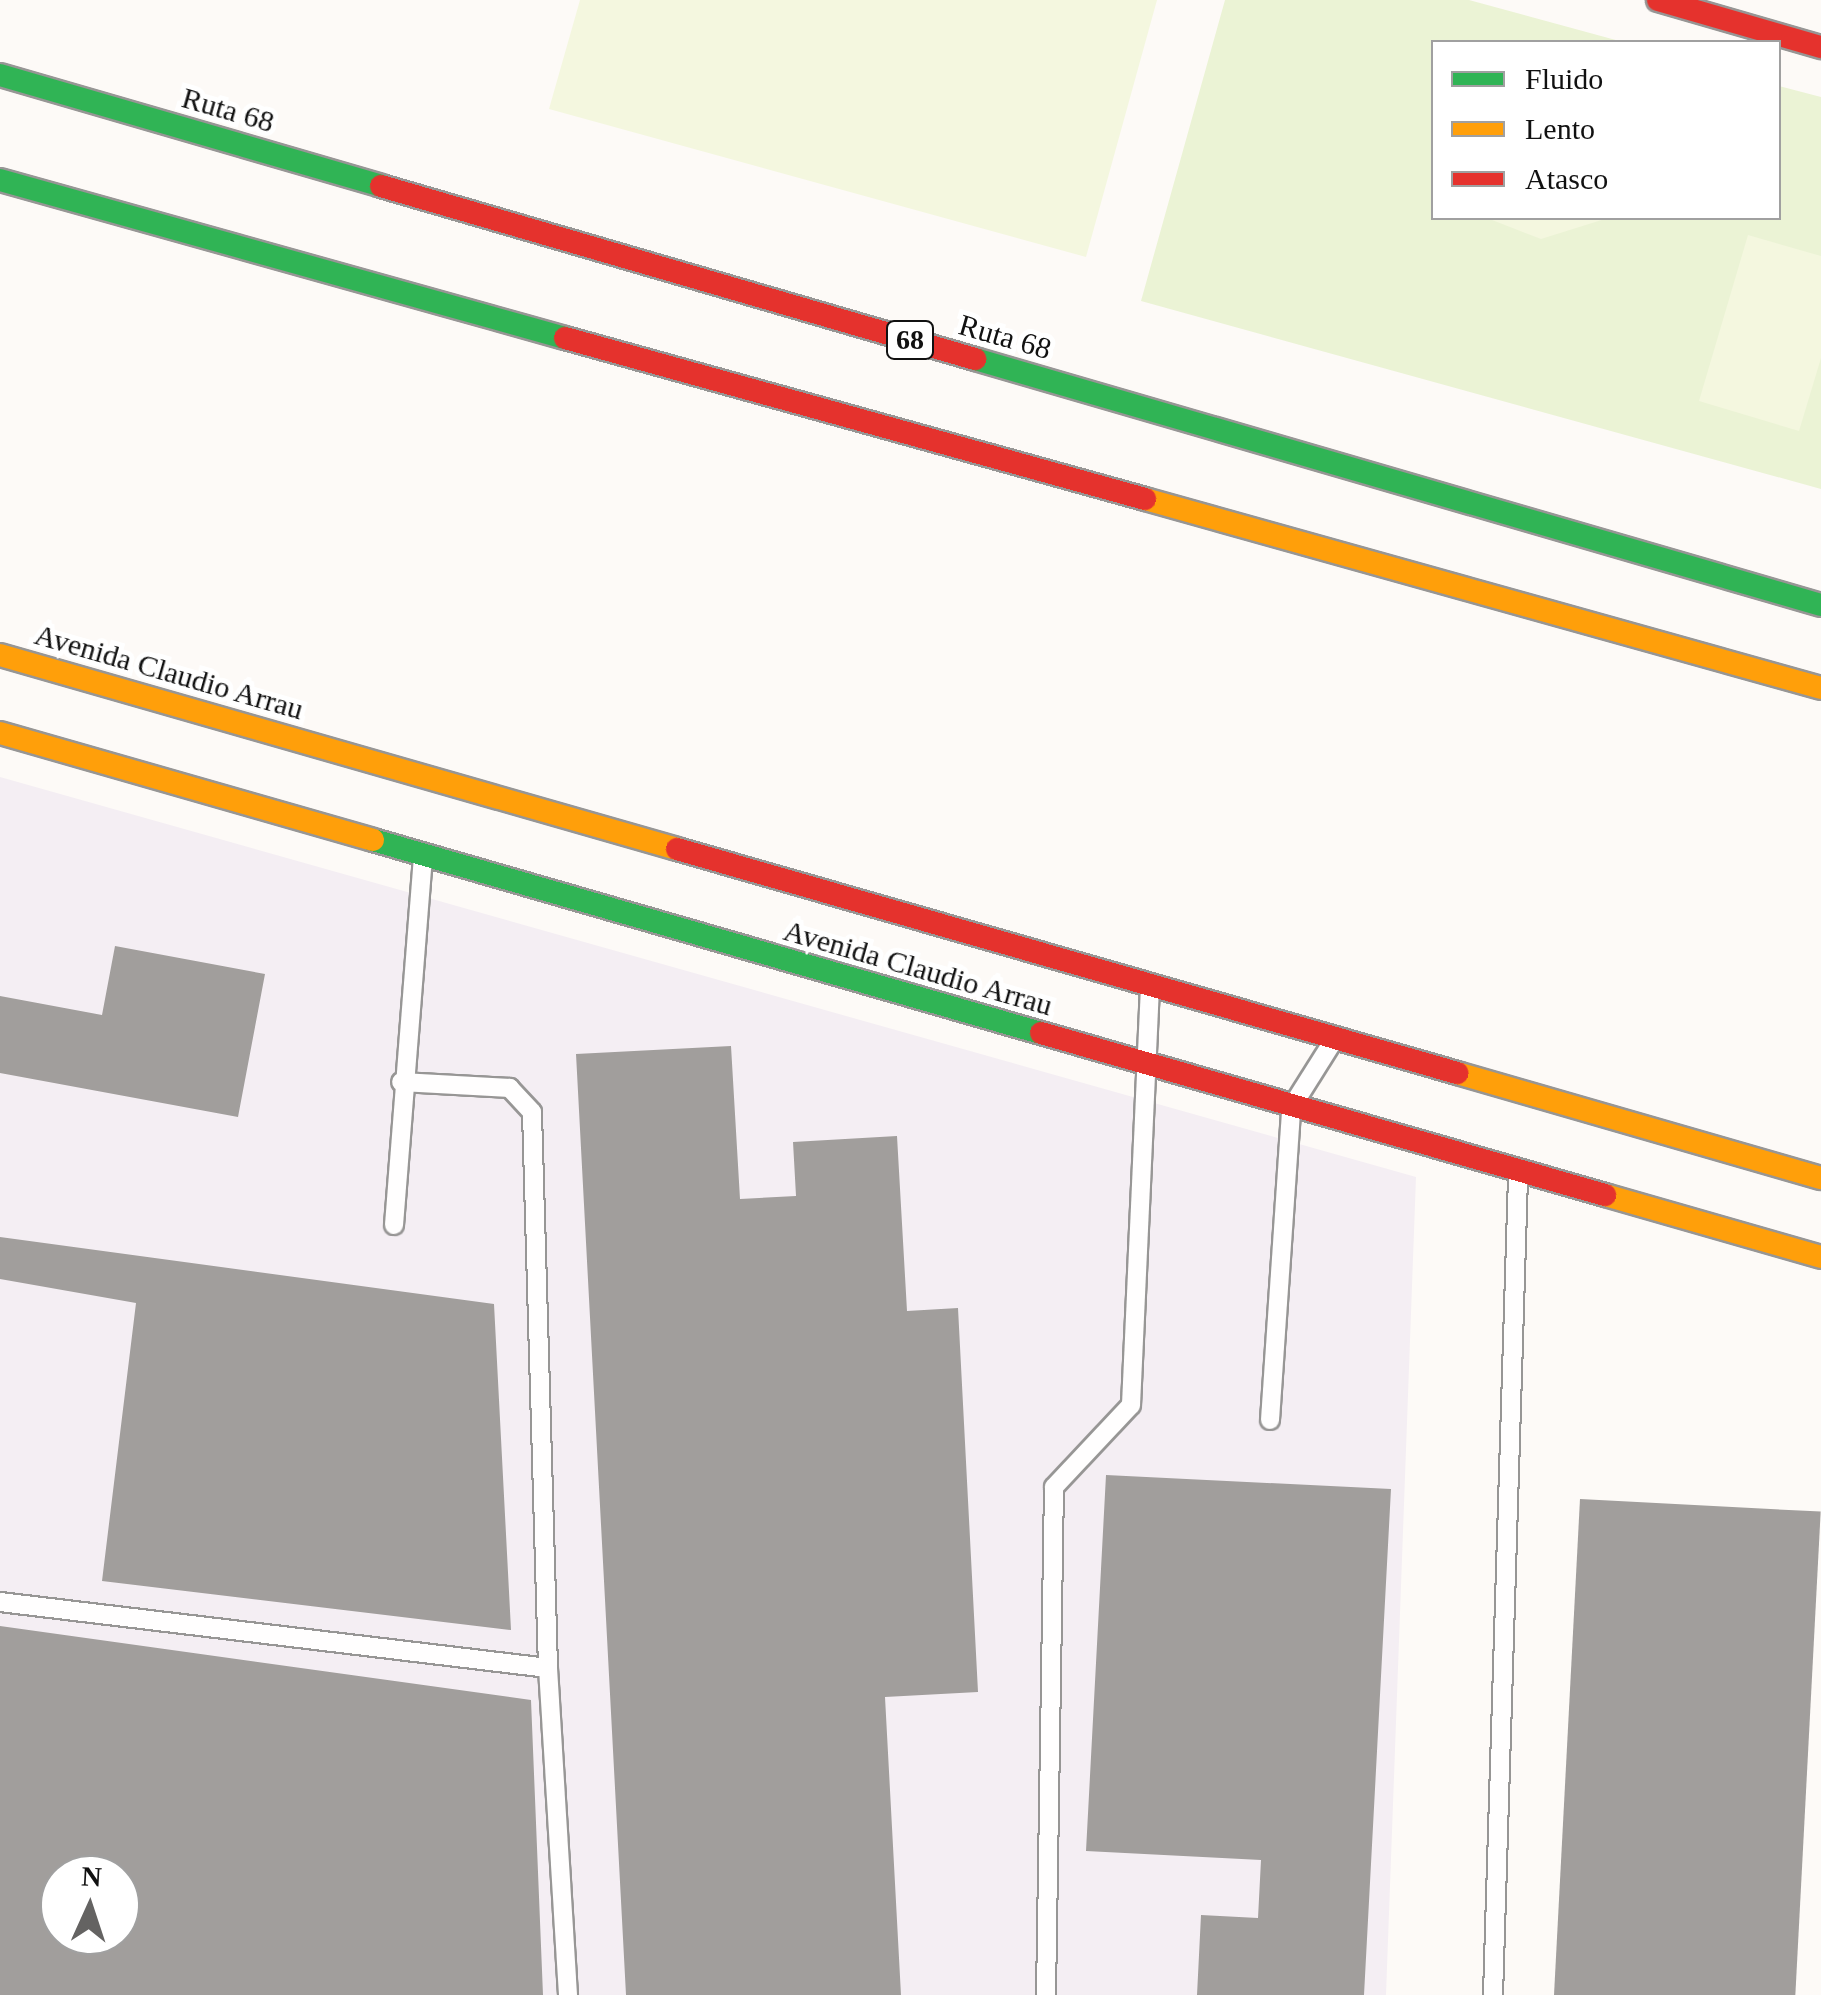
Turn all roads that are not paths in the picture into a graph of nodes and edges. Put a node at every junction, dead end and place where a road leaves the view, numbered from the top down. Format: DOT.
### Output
graph roads {
  1 [pos="1658,0"];
  2 [pos="1821,47"];
  3 [pos="0,74"];
  4 [pos="0,180"];
  5 [pos="1821,604"];
  6 [pos="0,655"];
  7 [pos="1821,688"];
  8 [pos="0,734"];
  9 [pos="423,856"];
  10 [pos="1150,985"];
  11 [pos="1335,1038"];
  12 [pos="1143,1064"];
  13 [pos="401,1082"];
  14 [pos="1291,1108"];
  15 [pos="1518,1172"];
  16 [pos="1821,1178"];
  17 [pos="394,1225"];
  18 [pos="1821,1257"];
  19 [pos="1270,1420"];
  20 [pos="0,1602"];
  21 [pos="548,1668"];
  22 [pos="568,1995"];
  23 [pos="1046,1995"];
  24 [pos="1493,1995"];
  1 -- 2 [label="main road"];
  3 -- 5 [label="main road, Ruta 68 / 68"];
  4 -- 7 [label="main road"];
  6 -- 10 [label="main road, Avenida Claudio Arrau"];
  8 -- 9 [label="main road, Avenida Claudio Arrau"];
  9 -- 12 [label="main road, Avenida Claudio Arrau"];
  9 -- 13 [label="lane"];
  10 -- 11 [label="main road, Avenida Claudio Arrau"];
  10 -- 12 [label="lane"];
  11 -- 14 [label="lane"];
  11 -- 16 [label="main road, Avenida Claudio Arrau"];
  12 -- 14 [label="main road, Avenida Claudio Arrau"];
  12 -- 23 [label="lane"];
  13 -- 17 [label="lane"];
  13 -- 21 [label="lane"];
  14 -- 15 [label="main road, Avenida Claudio Arrau"];
  14 -- 19 [label="lane"];
  15 -- 18 [label="main road, Avenida Claudio Arrau"];
  15 -- 24 [label="lane"];
  20 -- 21 [label="lane"];
  21 -- 22 [label="lane"];
}
